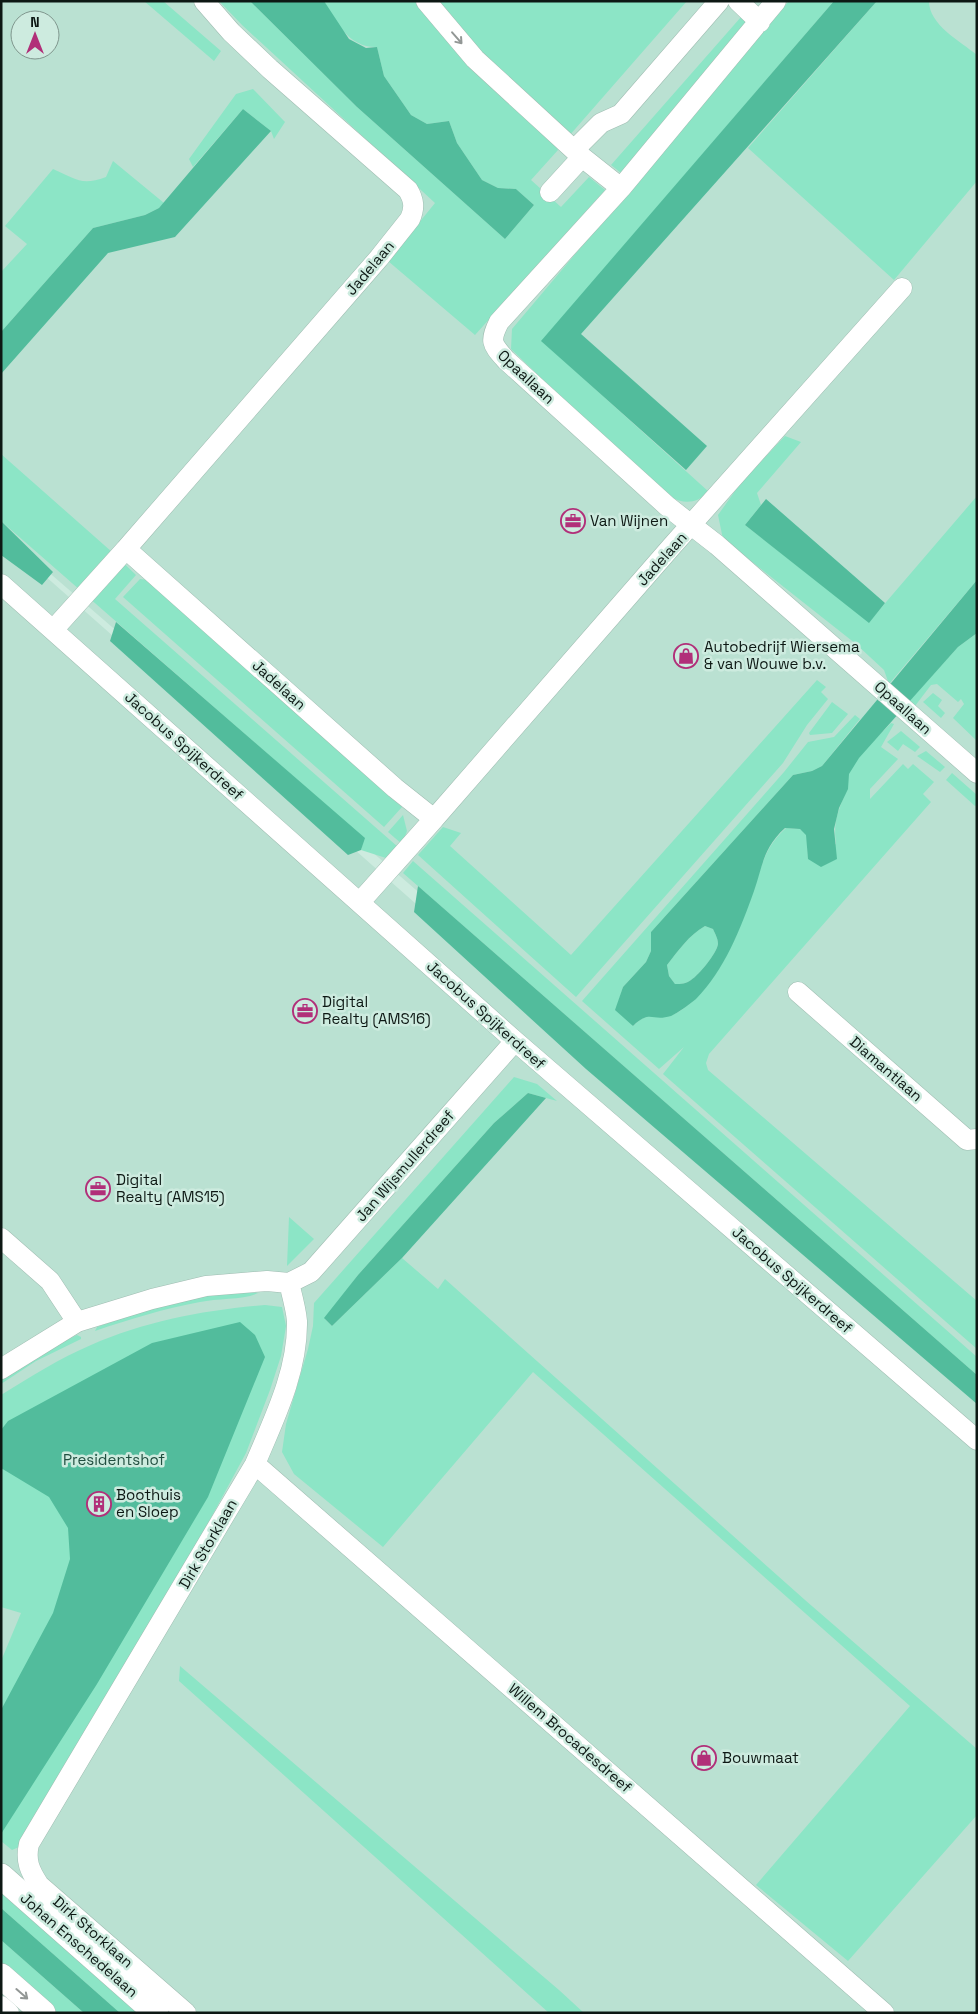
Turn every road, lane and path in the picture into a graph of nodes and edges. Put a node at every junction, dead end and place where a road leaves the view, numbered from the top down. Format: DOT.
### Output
graph roads {
  1 [pos="204,1"];
  2 [pos="426,1"];
  3 [pos="719,1"];
  4 [pos="738,1"];
  5 [pos="776,1"];
  6 [pos="760,22"];
  7 [pos="578,154"];
  8 [pos="621,188"];
  9 [pos="550,192"];
  10 [pos="902,288"];
  11 [pos="693,524"];
  12 [pos="126,549"];
  13 [pos="1,584"];
  14 [pos="53,630"];
  15 [pos="977,773"];
  16 [pos="434,818"];
  17 [pos="360,902"];
  18 [pos="798,992"];
  19 [pos="515,1041"];
  20 [pos="977,1139"];
  21 [pos="1,1238"];
  22 [pos="290,1283"];
  23 [pos="77,1322"];
  24 [pos="1,1369"];
  25 [pos="977,1440"];
  26 [pos="255,1464"];
  27 [pos="1,1876"];
  28 [pos="1,1976"];
  29 [pos="1,2006"];
  30 [pos="9,2013"];
  31 [pos="43,2013"];
  32 [pos="156,2013"];
  33 [pos="186,2013"];
  34 [pos="884,2013"];
  1 -- 12 [label="street, Jadelaan"];
  2 -- 7 [label="street, one-way"];
  3 -- 7 [label="street"];
  4 -- 6 [label="street"];
  5 -- 6 [label="street, Opaallaan"];
  6 -- 8 [label="street, Opaallaan"];
  7 -- 8 [label="street"];
  7 -- 9 [label="street"];
  8 -- 11 [label="street, Opaallaan"];
  10 -- 11 [label="street"];
  11 -- 15 [label="street, Opaallaan"];
  11 -- 16 [label="street, Jadelaan"];
  12 -- 14 [label="street, Jadelaan"];
  12 -- 16 [label="street, Jadelaan"];
  13 -- 14 [label="street, Jacobus Spijkerdreef"];
  14 -- 17 [label="street, Jacobus Spijkerdreef"];
  16 -- 17 [label="street, Jadelaan"];
  17 -- 19 [label="street, Jacobus Spijkerdreef"];
  18 -- 20 [label="street, Diamantlaan"];
  19 -- 22 [label="street, Jan Wijsmullerdreef"];
  19 -- 25 [label="street, Jacobus Spijkerdreef"];
  21 -- 23 [label="street"];
  22 -- 23 [label="street"];
  22 -- 26 [label="street, Dirk Storklaan"];
  23 -- 24 [label="street"];
  26 -- 33 [label="street, Dirk Storklaan"];
  26 -- 34 [label="street, Willem Brocadesdreef"];
  27 -- 32 [label="street, Johan Enschedelaan"];
  28 -- 31 [label="street, one-way"];
  29 -- 30 [label="street"];
}
